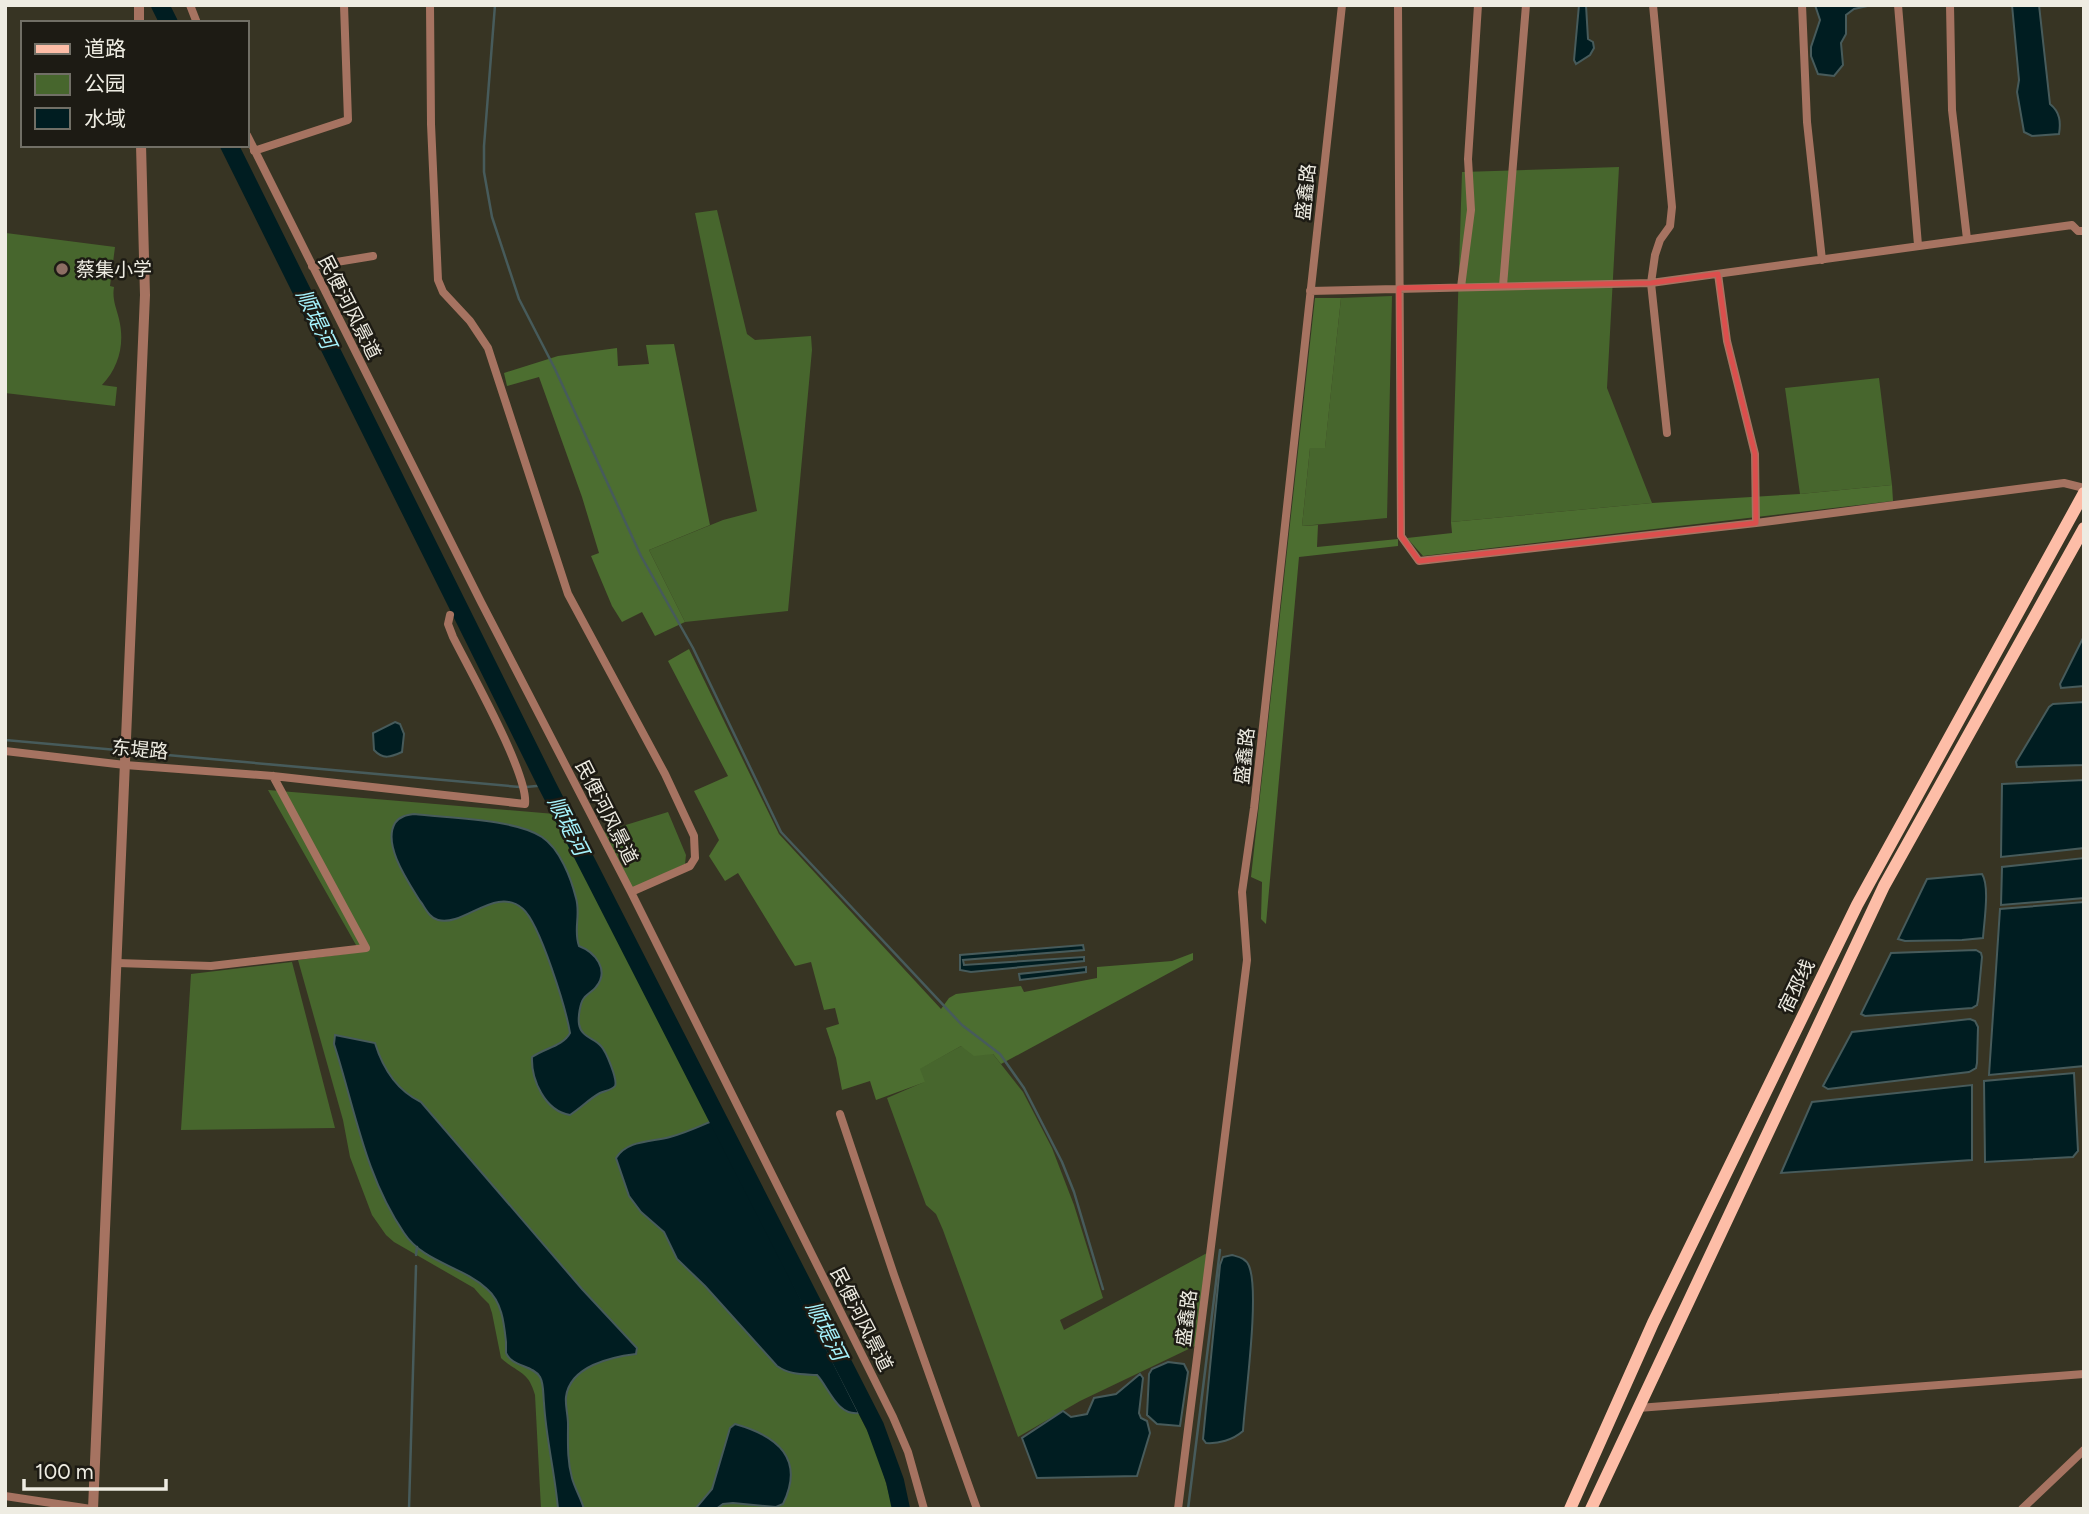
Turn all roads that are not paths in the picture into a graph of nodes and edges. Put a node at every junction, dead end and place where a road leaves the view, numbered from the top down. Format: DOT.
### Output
graph roads {
  1 [pos="344,5"];
  2 [pos="430,5"];
  3 [pos="1342,5"];
  4 [pos="1398,5"];
  5 [pos="1478,5"];
  6 [pos="1526,5"];
  7 [pos="1653,5"];
  8 [pos="1802,5"];
  9 [pos="1898,5"];
  10 [pos="1950,5"];
  11 [pos="248,137"];
  12 [pos="141,147"];
  13 [pos="254,151"];
  14 [pos="2084,231"];
  15 [pos="1967,239"];
  16 [pos="1918,245"];
  17 [pos="373,256"];
  18 [pos="1822,260"];
  19 [pos="312,266"];
  20 [pos="1718,274"];
  21 [pos="1651,283"];
  22 [pos="1503,286"];
  23 [pos="1461,287"];
  24 [pos="1399,288"];
  25 [pos="1310,291"];
  26 [pos="1667,433"];
  27 [pos="2084,491"];
  28 [pos="1756,523"];
  29 [pos="2084,528"];
  30 [pos="450,615"];
  31 [pos="5,751"];
  32 [pos="125,765"];
  33 [pos="272,776"];
  34 [pos="631,892"];
  35 [pos="117,963"];
  36 [pos="840,1114"];
  37 [pos="2084,1374"];
  38 [pos="1638,1408"];
  39 [pos="2084,1450"];
  40 [pos="5,1496"];
  41 [pos="92,1509"];
  42 [pos="924,1509"];
  43 [pos="977,1509"];
  44 [pos="1178,1509"];
  45 [pos="1570,1509"];
  46 [pos="1591,1509"];
  47 [pos="2022,1509"];
  1 -- 13 [label="street"];
  2 -- 34 [label="street"];
  3 -- 25 [label="street, 盛鑫路"];
  4 -- 24 [label="street"];
  5 -- 23 [label="street"];
  6 -- 22 [label="street"];
  7 -- 21 [label="street"];
  8 -- 18 [label="street"];
  9 -- 16 [label="street"];
  10 -- 15 [label="street"];
  11 -- 13 [label="street, 民便河风景道"];
  12 -- 32 [label="street"];
  13 -- 19 [label="street, 民便河风景道"];
  14 -- 15 [label="street"];
  15 -- 16 [label="street"];
  16 -- 18 [label="street"];
  17 -- 19 [label="street"];
  18 -- 20 [label="street"];
  19 -- 34 [label="street, 民便河风景道"];
  20 -- 21 [label="street"];
  20 -- 28 [label="street"];
  21 -- 22 [label="street"];
  21 -- 26 [label="street"];
  22 -- 23 [label="street"];
  23 -- 24 [label="street"];
  24 -- 25 [label="street"];
  24 -- 28 [label="street"];
  25 -- 44 [label="street, 盛鑫路"];
  27 -- 28 [label="street"];
  27 -- 45 [label="main road, 宿邳线"];
  29 -- 38 [label="main road, 宿邳线"];
  30 -- 33 [label="street, 东堤路"];
  31 -- 32 [label="street, 东堤路"];
  32 -- 33 [label="street, 东堤路"];
  32 -- 35 [label="street"];
  33 -- 35 [label="street"];
  34 -- 42 [label="street, 民便河风景道"];
  35 -- 41 [label="street"];
  36 -- 43 [label="street"];
  37 -- 38 [label="street"];
  38 -- 46 [label="main road, 宿邳线"];
  39 -- 47 [label="street"];
  40 -- 41 [label="street"];
}
